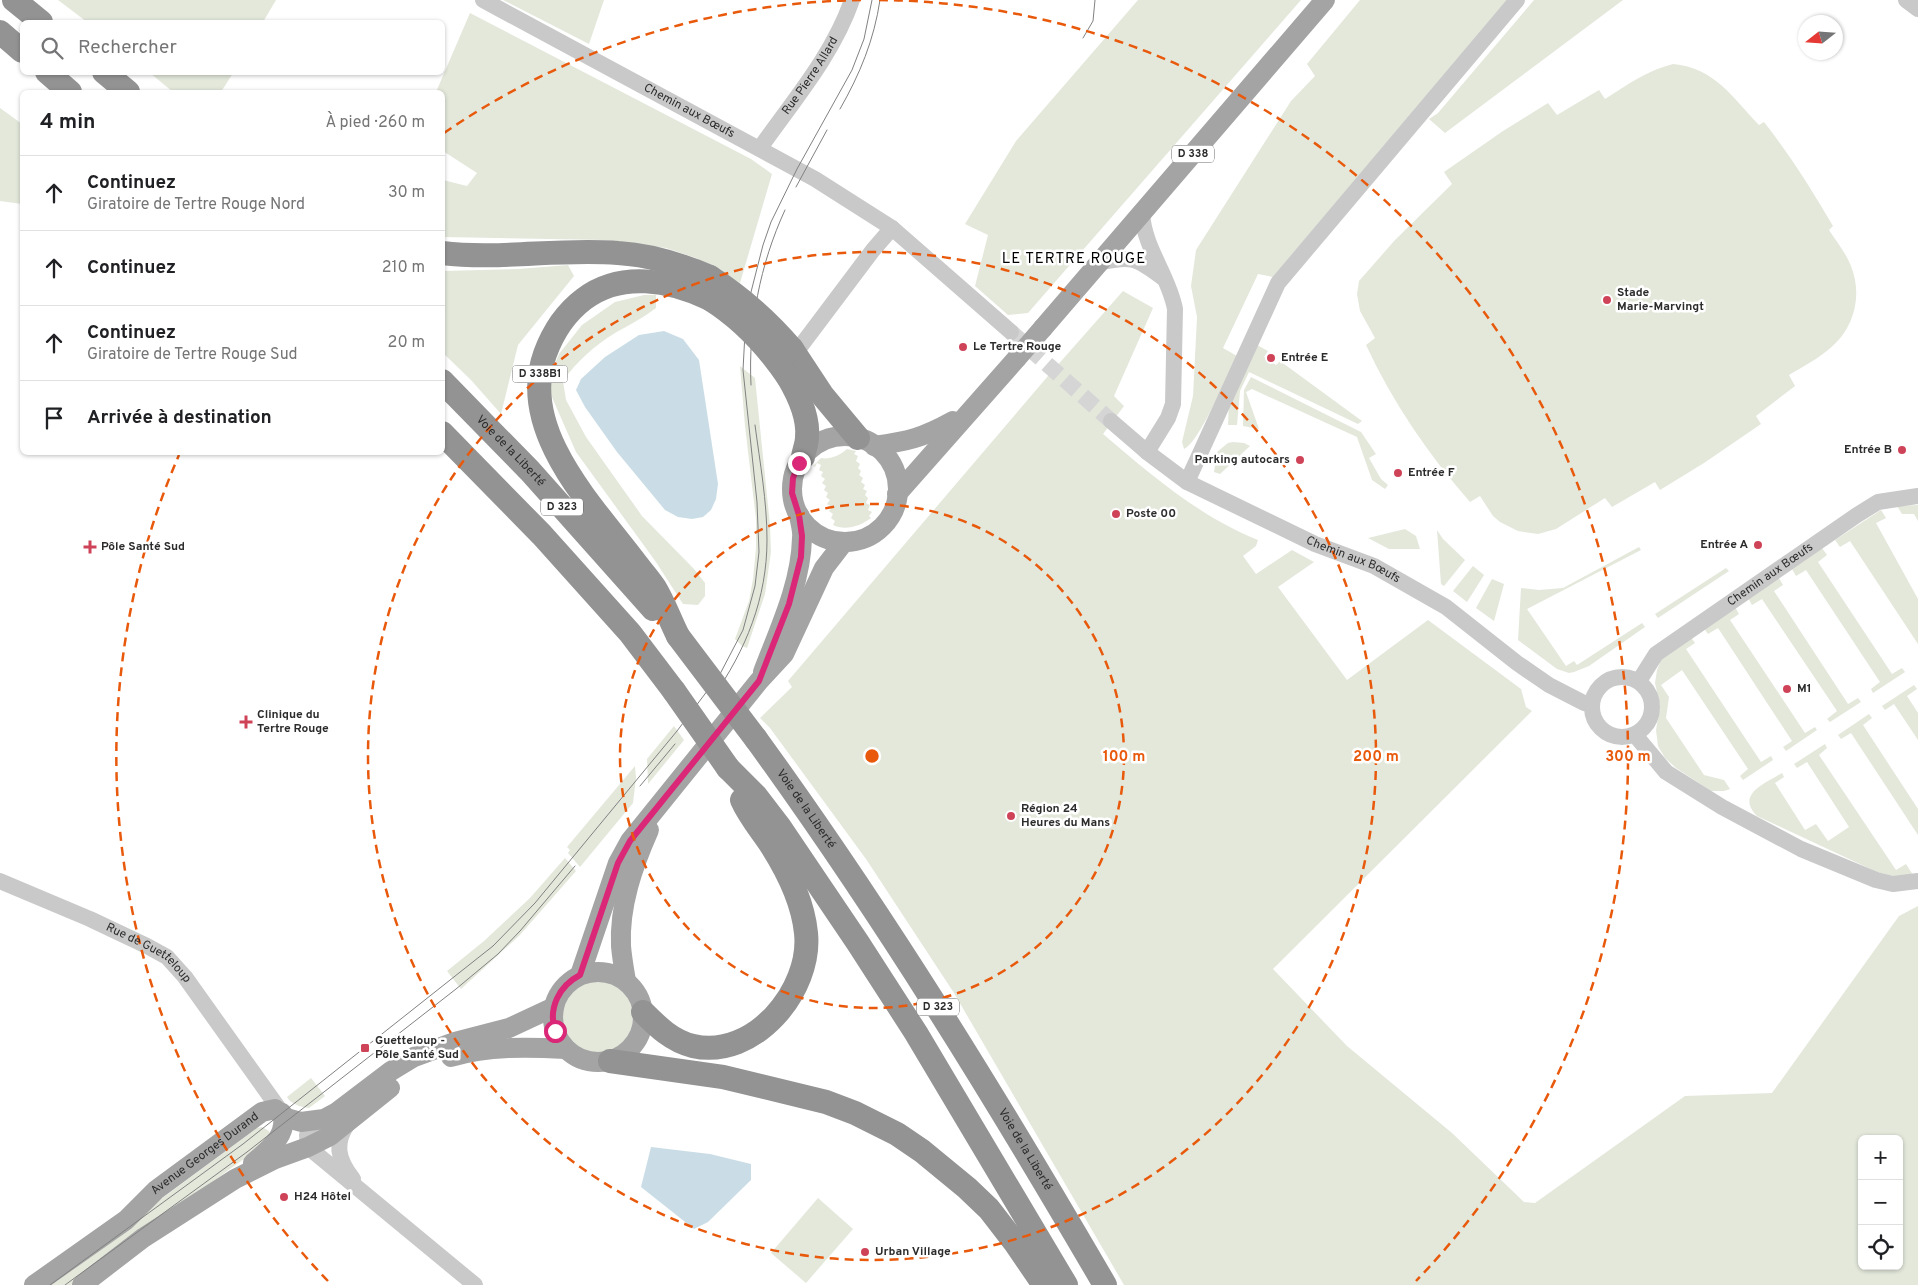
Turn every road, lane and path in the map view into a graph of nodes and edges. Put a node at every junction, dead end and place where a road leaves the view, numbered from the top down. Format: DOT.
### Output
graph roads {
  1 [pos="14,0"];
  2 [pos="483,0"];
  3 [pos="852,0"];
  4 [pos="1325,0"];
  5 [pos="1517,0"];
  6 [pos="1906,0"];
  7 [pos="1918,9"];
  8 [pos="39,20"];
  9 [pos="0,32"];
  10 [pos="20,49"];
  11 [pos="50,75"];
  12 [pos="108,75"];
  13 [pos="68,90"];
  14 [pos="126,90"];
  15 [pos="760,148"];
  16 [pos="1142,213"];
  17 [pos="892,228"];
  18 [pos="445,253"];
  19 [pos="1099,263"];
  20 [pos="1164,280"];
  21 [pos="710,288"];
  22 [pos="1012,332"];
  23 [pos="794,351"];
  24 [pos="445,384"];
  25 [pos="966,414"];
  26 [pos="1111,421"];
  27 [pos="445,436"];
  28 [pos="866,442"];
  29 [pos="1147,452"];
  30 [pos="803,457"];
  31 [pos="1187,482"];
  32 [pos="897,494"];
  33 [pos="1918,496"];
  34 [pos="799,515"];
  35 [pos="844,542"];
  36 [pos="678,636"];
  37 [pos="759,681"];
  38 [pos="1639,681"];
  39 [pos="1592,705"];
  40 [pos="1636,735"];
  41 [pos="728,768"];
  42 [pos="665,799"];
  43 [pos="0,881"];
  44 [pos="1918,881"];
  45 [pos="580,975"];
  46 [pos="626,981"];
  47 [pos="554,1007"];
  48 [pos="643,1012"];
  49 [pos="566,1048"];
  50 [pos="610,1061"];
  51 [pos="256,1077"];
  52 [pos="282,1113"];
  53 [pos="255,1116"];
  54 [pos="354,1117"];
  55 [pos="324,1118"];
  56 [pos="308,1147"];
  57 [pos="235,1179"];
  58 [pos="365,1194"];
  59 [pos="34,1285"];
  60 [pos="82,1285"];
  61 [pos="475,1285"];
  62 [pos="1044,1285"];
  63 [pos="1066,1285"];
  64 [pos="1105,1285"];
  1 -- 8 [label="highway"];
  2 -- 15 [label="street, Chemin aux Bœufs"];
  3 -- 15 [label="street, Rue Pierre Allard"];
  4 -- 16 [label="main road, D 338"];
  5 -- 31 [label="street"];
  6 -- 7 [label="street"];
  9 -- 10 [label="highway"];
  11 -- 13 [label="highway"];
  12 -- 14 [label="highway"];
  15 -- 17 [label="street, Chemin aux Bœufs"];
  16 -- 19 [label="main road, D 338"];
  16 -- 20 [label="street"];
  17 -- 22 [label="street, Chemin aux Bœufs"];
  17 -- 23 [label="street"];
  18 -- 21 [label="highway"];
  19 -- 20 [label="street"];
  19 -- 25 [label="main road, D 338, bridge"];
  20 -- 29 [label="street"];
  21 -- 23 [label="highway, bridge"];
  21 -- 30 [label="highway, D 338B1, bridge"];
  21 -- 36 [label="highway, D 338B1"];
  23 -- 28 [label="highway"];
  24 -- 36 [label="highway, Voie de la Liberté / D 323"];
  25 -- 28 [label="main road, D 338"];
  25 -- 32 [label="main road, D 338"];
  26 -- 29 [label="street, Chemin aux Bœufs"];
  27 -- 41 [label="highway, D 323, bridge"];
  28 -- 30 [label="main road"];
  28 -- 32 [label="main road"];
  29 -- 31 [label="street, Chemin aux Bœufs"];
  30 -- 34 [label="main road"];
  31 -- 39 [label="street, Chemin aux Bœufs"];
  32 -- 35 [label="main road"];
  33 -- 38 [label="street, Chemin aux Bœufs"];
  34 -- 35 [label="main road"];
  34 -- 37 [label="main road"];
  35 -- 37 [label="main road"];
  36 -- 64 [label="highway, Voie de la Liberté / D 323, bridge"];
  37 -- 42 [label="main road"];
  38 -- 39 [label="street"];
  38 -- 40 [label="street"];
  39 -- 40 [label="street"];
  40 -- 44 [label="street"];
  41 -- 48 [label="highway"];
  41 -- 63 [label="highway, D 323"];
  42 -- 45 [label="main road"];
  42 -- 46 [label="main road"];
  43 -- 51 [label="street, Rue de Guetteloup"];
  45 -- 46 [label="main road"];
  45 -- 47 [label="main road"];
  46 -- 48 [label="main road"];
  47 -- 49 [label="main road"];
  47 -- 55 [label="main road, Avenue Georges Durand"];
  48 -- 50 [label="main road"];
  49 -- 50 [label="main road"];
  49 -- 54 [label="main road"];
  50 -- 62 [label="highway"];
  51 -- 52 [label="street, Rue de Guetteloup"];
  51 -- 53 [label="street, Rue de Guetteloup"];
  52 -- 53 [label="main road, Avenue Georges Durand"];
  52 -- 55 [label="main road, Avenue Georges Durand"];
  52 -- 57 [label="main road"];
  53 -- 59 [label="main road, Avenue Georges Durand"];
  54 -- 56 [label="main road"];
  54 -- 58 [label="street"];
  55 -- 56 [label="street"];
  56 -- 57 [label="main road"];
  56 -- 58 [label="street"];
  57 -- 60 [label="main road"];
  58 -- 61 [label="street"];
}
